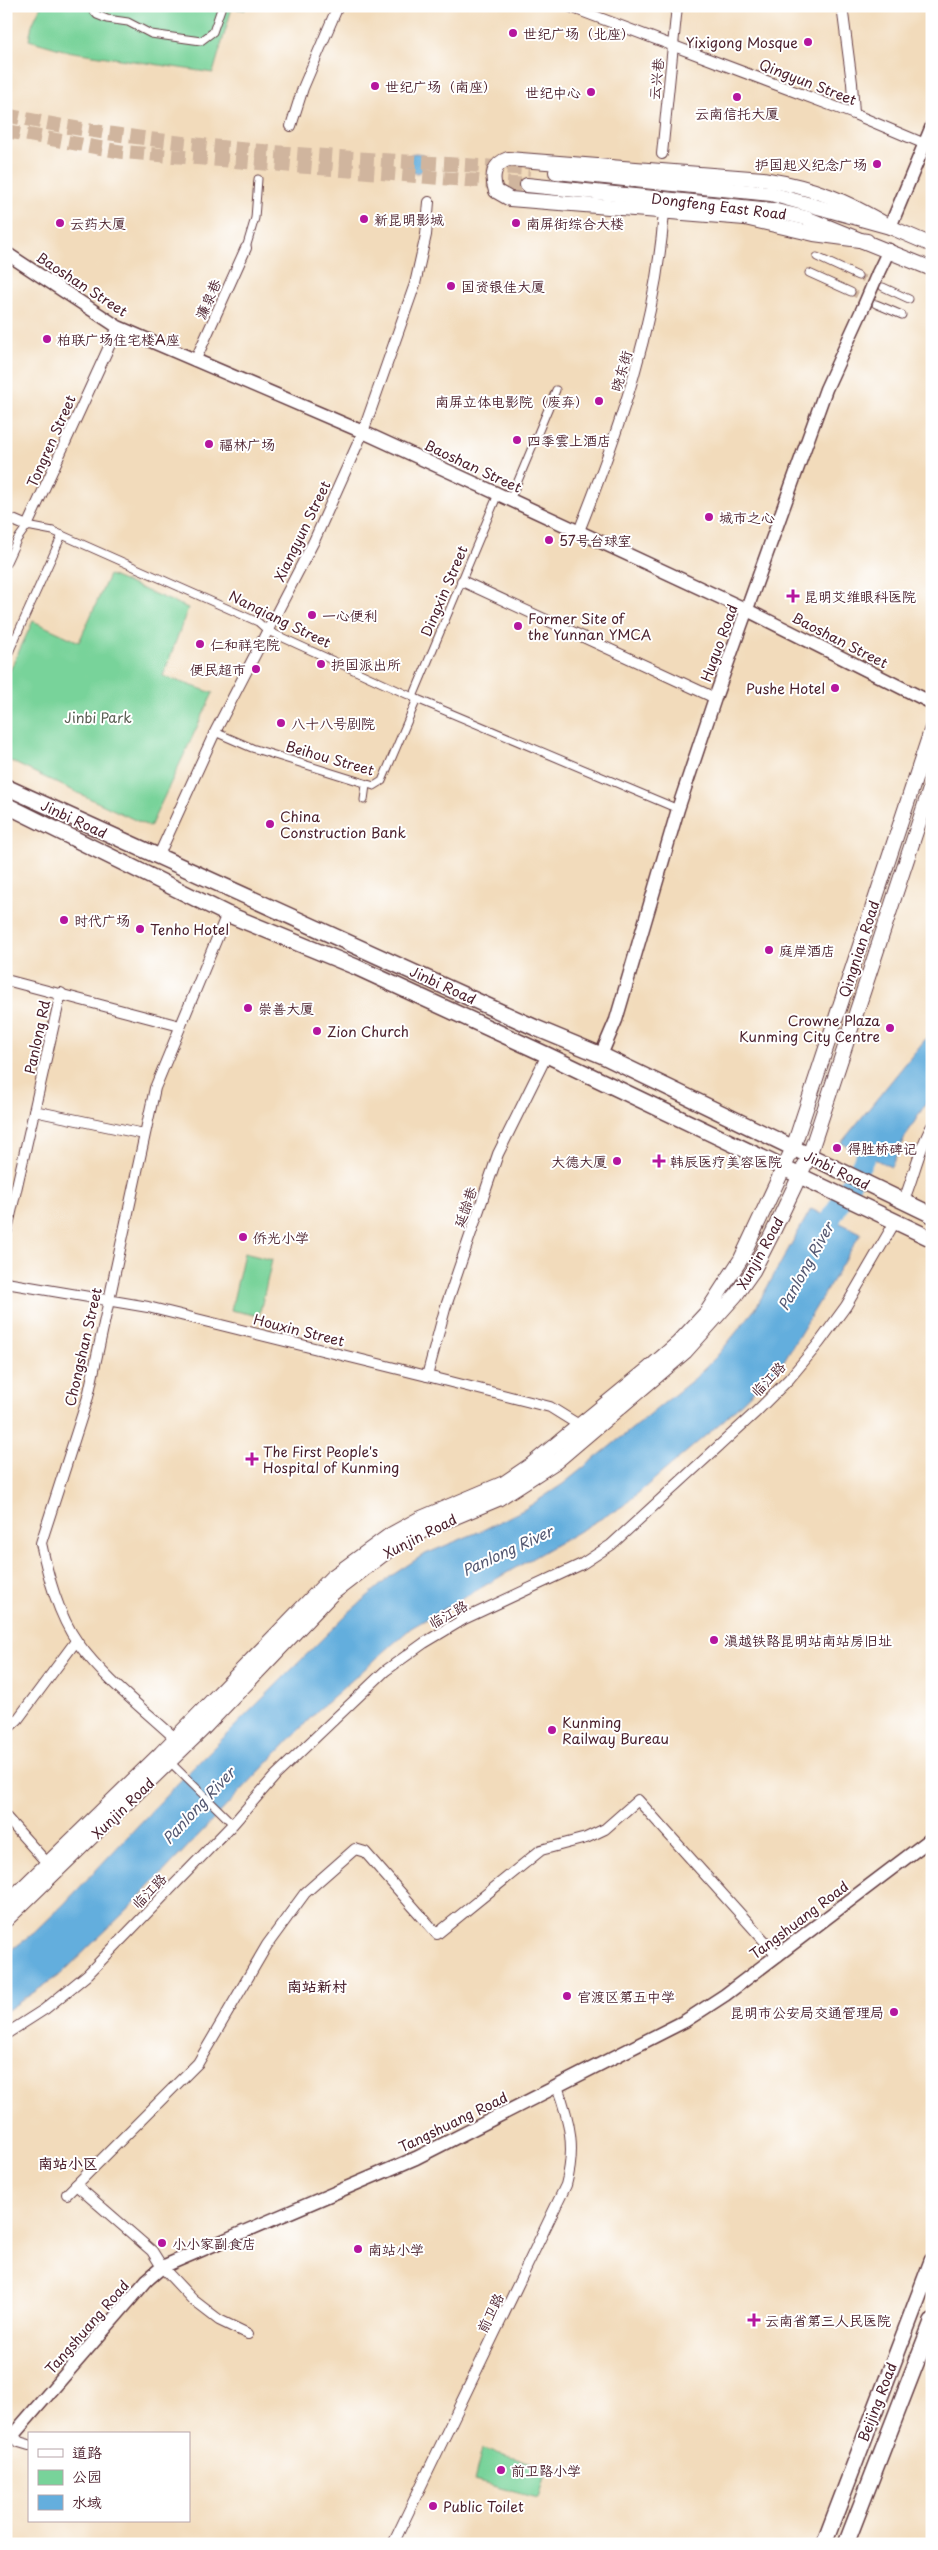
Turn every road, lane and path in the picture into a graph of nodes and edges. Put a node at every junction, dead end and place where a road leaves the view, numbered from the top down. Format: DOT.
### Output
graph roads {
  1 [pos="89,6"];
  2 [pos="222,6"];
  3 [pos="338,6"];
  4 [pos="568,6"];
  5 [pos="677,6"];
  6 [pos="842,6"];
  7 [pos="674,46"];
  8 [pos="854,114"];
  9 [pos="291,126"];
  10 [pos="932,126"];
  11 [pos="925,144"];
  12 [pos="662,154"];
  13 [pos="530,169"];
  14 [pos="258,179"];
  15 [pos="528,185"];
  16 [pos="429,202"];
  17 [pos="664,212"];
  18 [pos="890,227"];
  19 [pos="867,241"];
  20 [pos="932,246"];
  21 [pos="246,248"];
  22 [pos="888,250"];
  23 [pos="6,253"];
  24 [pos="816,257"];
  25 [pos="932,269"];
  26 [pos="809,273"];
  27 [pos="858,276"];
  28 [pos="884,288"];
  29 [pos="851,292"];
  30 [pos="909,299"];
  31 [pos="876,304"];
  32 [pos="902,315"];
  33 [pos="118,327"];
  34 [pos="195,361"];
  35 [pos="556,390"];
  36 [pos="363,432"];
  37 [pos="498,494"];
  38 [pos="510,500"];
  39 [pos="6,517"];
  40 [pos="27,526"];
  41 [pos="578,531"];
  42 [pos="62,535"];
  43 [pos="6,564"];
  44 [pos="462,580"];
  45 [pos="747,610"];
  46 [pos="268,631"];
  47 [pos="6,635"];
  48 [pos="15,639"];
  49 [pos="6,659"];
  50 [pos="415,698"];
  51 [pos="715,698"];
  52 [pos="932,703"];
  53 [pos="932,728"];
  54 [pos="215,732"];
  55 [pos="932,783"];
  56 [pos="366,785"];
  57 [pos="6,787"];
  58 [pos="364,800"];
  59 [pos="6,805"];
  60 [pos="678,809"];
  61 [pos="158,857"];
  62 [pos="227,914"];
  63 [pos="6,980"];
  64 [pos="61,993"];
  65 [pos="180,1026"];
  66 [pos="547,1055"];
  67 [pos="601,1055"];
  68 [pos="34,1111"];
  69 [pos="932,1126"];
  70 [pos="144,1134"];
  71 [pos="793,1148"];
  72 [pos="809,1156"];
  73 [pos="784,1169"];
  74 [pos="805,1179"];
  75 [pos="904,1202"];
  76 [pos="932,1215"];
  77 [pos="895,1222"];
  78 [pos="6,1234"];
  79 [pos="932,1239"];
  80 [pos="6,1283"];
  81 [pos="107,1299"];
  82 [pos="427,1376"];
  83 [pos="579,1425"];
  84 [pos="76,1641"];
  85 [pos="6,1730"];
  86 [pos="179,1742"];
  87 [pos="170,1762"];
  88 [pos="6,1817"];
  89 [pos="233,1824"];
  90 [pos="932,1838"];
  91 [pos="47,1863"];
  92 [pos="6,1904"];
  93 [pos="6,1920"];
  94 [pos="778,1956"];
  95 [pos="6,2034"];
  96 [pos="557,2086"];
  97 [pos="76,2185"];
  98 [pos="67,2194"];
  99 [pos="932,2261"];
  100 [pos="162,2268"];
  101 [pos="932,2322"];
  102 [pos="248,2334"];
  103 [pos="10,2439"];
  104 [pos="28,2445"];
  105 [pos="393,2544"];
  106 [pos="824,2544"];
  107 [pos="846,2544"];
  1 -- 2 [label="street"];
  3 -- 9 [label="street"];
  4 -- 7 [label="street, Qingyun Street"];
  5 -- 7 [label="street, 云兴巷"];
  6 -- 8 [label="street"];
  7 -- 8 [label="street, Qingyun Street"];
  7 -- 12 [label="street, 云兴巷"];
  8 -- 11 [label="street, Qingyun Street"];
  10 -- 11 [label="street"];
  11 -- 18 [label="street"];
  13 -- 18 [label="main road, Dongfeng East Road"];
  14 -- 21 [label="street"];
  15 -- 19 [label="main road, Dongfeng East Road"];
  16 -- 36 [label="street, Xiangyun Street"];
  17 -- 18 [label="main road"];
  17 -- 19 [label="main road"];
  17 -- 41 [label="street, 晓东街"];
  18 -- 20 [label="main road, Dongfeng East Road"];
  19 -- 22 [label="main road, Dongfeng East Road"];
  21 -- 34 [label="street, 濂泉巷"];
  22 -- 25 [label="main road, Dongfeng East Road"];
  22 -- 45 [label="street, Huguo Road, bridge"];
  23 -- 33 [label="street, Baoshan Street"];
  24 -- 27 [label="street"];
  26 -- 29 [label="street"];
  28 -- 30 [label="street"];
  31 -- 32 [label="street"];
  33 -- 34 [label="street, Baoshan Street"];
  33 -- 40 [label="street, Tongren Street"];
  34 -- 36 [label="street, Baoshan Street"];
  35 -- 38 [label="street"];
  36 -- 37 [label="street, Baoshan Street"];
  36 -- 46 [label="street, Xiangyun Street"];
  37 -- 38 [label="street, Baoshan Street"];
  37 -- 44 [label="street, Dingxin Street"];
  38 -- 41 [label="street, Baoshan Street"];
  39 -- 40 [label="street, Nanqiang Street"];
  40 -- 42 [label="street, Nanqiang Street"];
  40 -- 43 [label="street, Tongren Street"];
  41 -- 45 [label="street, Baoshan Street"];
  42 -- 46 [label="street, Nanqiang Street"];
  42 -- 48 [label="street"];
  44 -- 50 [label="street, Dingxin Street"];
  44 -- 51 [label="street"];
  45 -- 51 [label="street, Huguo Road"];
  45 -- 52 [label="street, Baoshan Street"];
  46 -- 50 [label="street, Nanqiang Street"];
  46 -- 54 [label="street, Xiangyun Street"];
  47 -- 48 [label="street"];
  48 -- 49 [label="street"];
  50 -- 56 [label="street, Beihou Street"];
  50 -- 60 [label="street, Nanqiang Street"];
  51 -- 60 [label="street, Huguo Road"];
  53 -- 71 [label="main road, Qingnian Road"];
  54 -- 56 [label="street, Beihou Street"];
  54 -- 61 [label="street, Xiangyun Street"];
  55 -- 72 [label="main road, Qingnian Road"];
  56 -- 58 [label="street"];
  57 -- 61 [label="main road, Jinbi Road"];
  59 -- 62 [label="main road, Jinbi Road"];
  60 -- 67 [label="street, Huguo Road"];
  61 -- 67 [label="main road, Jinbi Road"];
  62 -- 65 [label="street, Chongshan Street"];
  62 -- 66 [label="main road, Jinbi Road"];
  63 -- 64 [label="street"];
  64 -- 65 [label="street"];
  64 -- 68 [label="street, Panlong Rd"];
  65 -- 70 [label="street, Chongshan Street"];
  66 -- 73 [label="main road, Jinbi Road"];
  66 -- 82 [label="street, 延龄巷"];
  67 -- 71 [label="main road, Jinbi Road"];
  68 -- 70 [label="street"];
  68 -- 78 [label="street, Panlong Rd"];
  69 -- 75 [label="street"];
  70 -- 81 [label="street, Chongshan Street"];
  71 -- 72 [label="main road, Jinbi Road"];
  71 -- 73 [label="main road, Qingnian Road"];
  72 -- 74 [label="main road, Qingnian Road"];
  72 -- 75 [label="main road, Jinbi Road"];
  73 -- 74 [label="main road, Jinbi Road"];
  73 -- 83 [label="main road, Xunjin Road"];
  74 -- 77 [label="main road, Jinbi Road"];
  74 -- 86 [label="main road, Xunjin Road"];
  75 -- 76 [label="main road, Jinbi Road"];
  77 -- 79 [label="main road, Jinbi Road"];
  77 -- 89 [label="street, 临江路"];
  80 -- 81 [label="street, Houxin Street"];
  81 -- 82 [label="street, Houxin Street"];
  81 -- 84 [label="street, Chongshan Street"];
  82 -- 83 [label="street, Houxin Street"];
  83 -- 86 [label="main road, Xunjin Road"];
  84 -- 85 [label="street"];
  84 -- 86 [label="street, Chongshan Street"];
  86 -- 87 [label="main road, Xunjin Road"];
  86 -- 91 [label="main road, Xunjin Road"];
  87 -- 89 [label="street"];
  87 -- 93 [label="main road, Xunjin Road"];
  88 -- 91 [label="street"];
  89 -- 95 [label="street, 临江路"];
  90 -- 94 [label="street, Tangshuang Road"];
  91 -- 92 [label="main road, Xunjin Road"];
  94 -- 96 [label="street, Tangshuang Road"];
  94 -- 97 [label="street"];
  96 -- 100 [label="street, Tangshuang Road"];
  96 -- 105 [label="street, 前卫路"];
  97 -- 98 [label="street"];
  97 -- 100 [label="street"];
  99 -- 106 [label="main road, Beijing Road"];
  100 -- 102 [label="street"];
  100 -- 103 [label="street, Tangshuang Road"];
  101 -- 107 [label="main road, Beijing Road"];
  103 -- 104 [label="street"];
}
